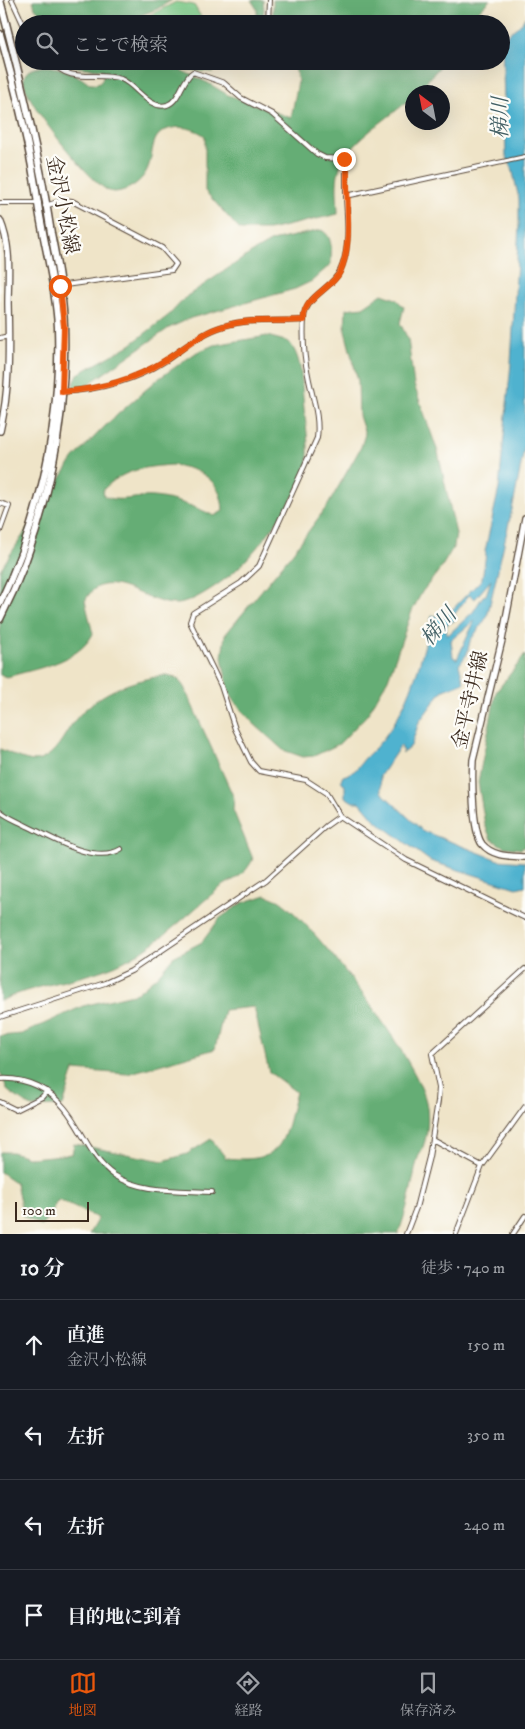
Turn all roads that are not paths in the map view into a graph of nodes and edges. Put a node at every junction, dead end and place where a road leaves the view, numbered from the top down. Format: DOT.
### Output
graph roads {
  1 [pos="0,0"];
  2 [pos="269,0"];
  3 [pos="10,1"];
  4 [pos="18,15"];
  5 [pos="268,15"];
  6 [pos="0,34"];
  7 [pos="15,66"];
  8 [pos="16,70"];
  9 [pos="64,70"];
  10 [pos="525,157"];
  11 [pos="346,196"];
  12 [pos="0,203"];
  13 [pos="38,203"];
  14 [pos="47,207"];
  15 [pos="0,220"];
  16 [pos="3,235"];
  17 [pos="57,286"];
  18 [pos="304,320"];
  19 [pos="9,336"];
  20 [pos="0,338"];
  21 [pos="60,392"];
  22 [pos="0,431"];
  23 [pos="0,503"];
  24 [pos="525,520"];
  25 [pos="0,531"];
  26 [pos="0,603"];
  27 [pos="0,619"];
  28 [pos="0,811"];
  29 [pos="340,816"];
  30 [pos="121,849"];
  31 [pos="525,857"];
  32 [pos="525,918"];
  33 [pos="525,969"];
  34 [pos="0,1017"];
  35 [pos="0,1079"];
  36 [pos="47,1091"];
  37 [pos="0,1102"];
  38 [pos="525,1107"];
  39 [pos="432,1139"];
  40 [pos="482,1166"];
  41 [pos="212,1192"];
  42 [pos="525,1216"];
  43 [pos="406,1234"];
  44 [pos="456,1234"];
  45 [pos="513,1234"];
  1 -- 7 [label="main road, 金沢小松線"];
  2 -- 5 [label="street"];
  3 -- 4 [label="street"];
  6 -- 13 [label="main road, 金沢小松線"];
  8 -- 14 [label="main road, 金沢小松線"];
  9 -- 11 [label="street"];
  10 -- 11 [label="street"];
  11 -- 18 [label="street"];
  12 -- 13 [label="street"];
  13 -- 14 [label="street"];
  13 -- 17 [label="main road, 金沢小松線"];
  14 -- 17 [label="main road, 金沢小松線"];
  14 -- 17 [label="street"];
  15 -- 16 [label="main road"];
  16 -- 19 [label="main road"];
  17 -- 21 [label="main road, 金沢小松線"];
  18 -- 21 [label="street"];
  18 -- 29 [label="street"];
  19 -- 20 [label="street"];
  19 -- 22 [label="main road"];
  21 -- 26 [label="main road, 金沢小松線"];
  21 -- 27 [label="main road, 金沢小松線"];
  23 -- 25 [label="street"];
  24 -- 31 [label="main road, 金平寺井線"];
  28 -- 30 [label="street"];
  29 -- 32 [label="street"];
  29 -- 34 [label="street"];
  33 -- 39 [label="street"];
  35 -- 36 [label="street"];
  36 -- 37 [label="street"];
  36 -- 41 [label="street"];
  38 -- 40 [label="street"];
  39 -- 40 [label="street"];
  39 -- 43 [label="street"];
  40 -- 44 [label="street"];
  42 -- 45 [label="street"];
}
